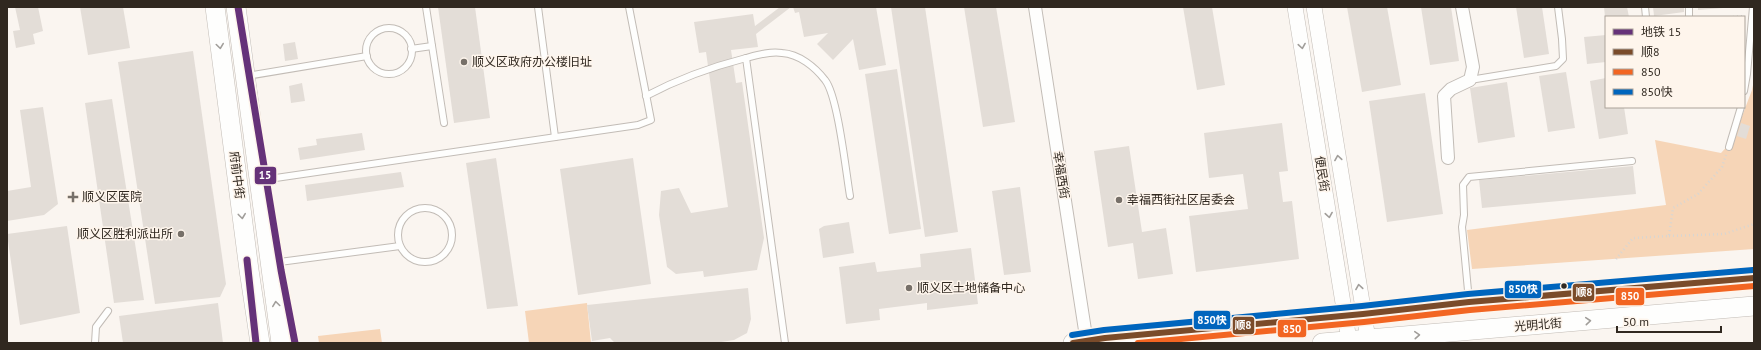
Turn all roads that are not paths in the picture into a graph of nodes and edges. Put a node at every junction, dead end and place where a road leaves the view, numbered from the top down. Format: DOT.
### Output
graph roads {
  1 [pos="215,7"];
  2 [pos="236,7"];
  3 [pos="426,7"];
  4 [pos="538,7"];
  5 [pos="629,7"];
  6 [pos="1035,7"];
  7 [pos="1296,7"];
  8 [pos="1314,7"];
  9 [pos="1462,7"];
  10 [pos="1558,7"];
  11 [pos="1753,7"];
  12 [pos="432,46"];
  13 [pos="412,49"];
  14 [pos="367,56"];
  15 [pos="746,58"];
  16 [pos="246,76"];
  17 [pos="1470,80"];
  18 [pos="1745,87"];
  19 [pos="646,96"];
  20 [pos="1741,108"];
  21 [pos="444,123"];
  22 [pos="555,137"];
  23 [pos="1729,147"];
  24 [pos="1448,158"];
  25 [pos="1632,161"];
  26 [pos="258,181"];
  27 [pos="850,196"];
  28 [pos="400,246"];
  29 [pos="270,263"];
  30 [pos="1754,278"];
  31 [pos="1469,302"];
  32 [pos="1754,306"];
  33 [pos="108,311"];
  34 [pos="1354,314"];
  35 [pos="1368,339"];
  36 [pos="1349,340"];
  37 [pos="1082,342"];
  38 [pos="95,343"];
  39 [pos="260,343"];
  40 [pos="281,343"];
  41 [pos="785,343"];
  42 [pos="1322,343"];
  1 -- 39 [label="main road, 府前中街, one-way"];
  2 -- 16 [label="main road, 府前中街"];
  3 -- 12 [label="lane"];
  4 -- 22 [label="lane"];
  5 -- 19 [label="lane"];
  6 -- 37 [label="street, 幸福西街"];
  7 -- 34 [label="street, 便民街, one-way"];
  34 -- 8 [label="street, 便民街, one-way"];
  9 -- 17 [label="street"];
  10 -- 17 [label="lane"];
  11 -- 18 [label="lane"];
  12 -- 13 [label="lane"];
  12 -- 21 [label="lane"];
  13 -- 14 [label="lane"];
  13 -- 14 [label="lane"];
  14 -- 16 [label="lane"];
  15 -- 19 [label="lane"];
  15 -- 27 [label="lane"];
  15 -- 41 [label="lane"];
  16 -- 26 [label="main road, 府前中街"];
  17 -- 24 [label="street"];
  19 -- 22 [label="lane"];
  20 -- 23 [label="lane"];
  22 -- 26 [label="lane"];
  25 -- 31 [label="lane"];
  26 -- 29 [label="main road, 府前中街"];
  28 -- 28 [label="lane"];
  28 -- 29 [label="lane"];
  40 -- 29 [label="main road, 府前中街, one-way"];
  30 -- 31 [label="main road"];
  31 -- 34 [label="main road"];
  35 -- 32 [label="main road, 光明北街, one-way"];
  33 -- 38 [label="lane"];
  34 -- 35 [label="street, 便民街"];
  34 -- 36 [label="street, 便民街"];
  34 -- 37 [label="main road"];
  35 -- 36 [label="main road, 光明北街"];
  36 -- 42 [label="main road, 光明北街"];
}
